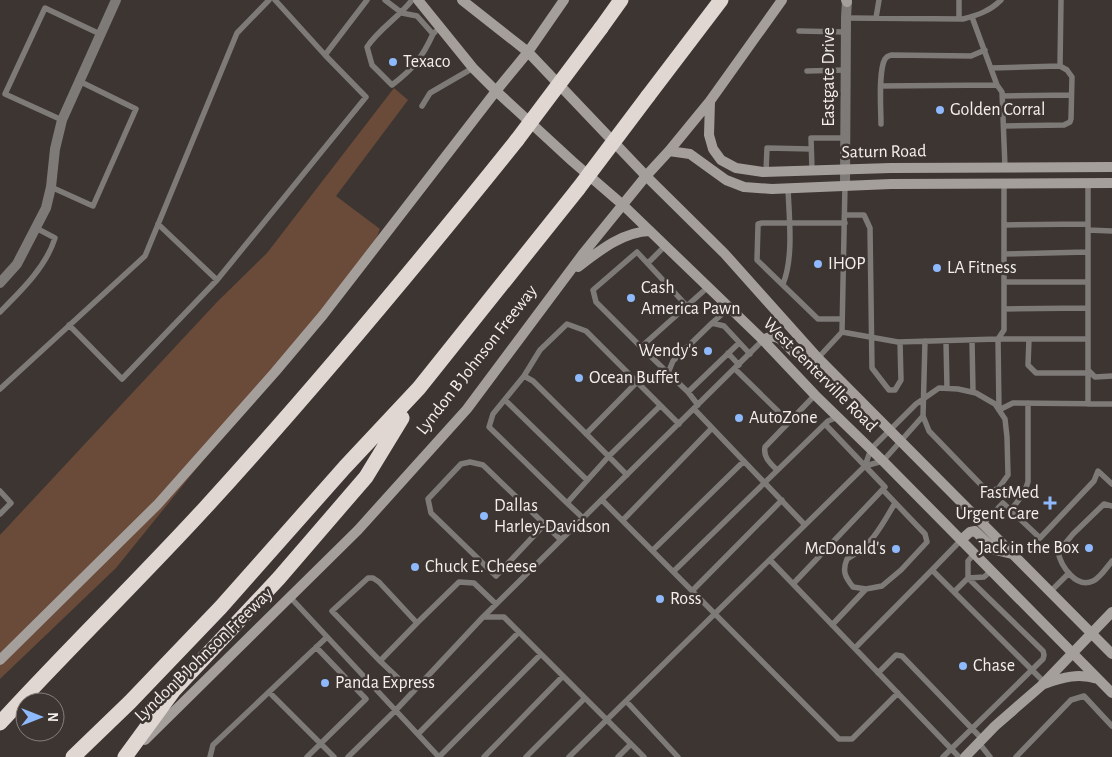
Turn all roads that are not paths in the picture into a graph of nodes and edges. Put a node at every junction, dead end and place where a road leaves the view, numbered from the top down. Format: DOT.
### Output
graph roads {
  1 [pos="116,0"];
  2 [pos="269,0"];
  3 [pos="275,0"];
  4 [pos="367,0"];
  5 [pos="385,0"];
  6 [pos="412,0"];
  7 [pos="418,0"];
  8 [pos="462,0"];
  9 [pos="564,0"];
  10 [pos="621,0"];
  11 [pos="721,0"];
  12 [pos="782,0"];
  13 [pos="879,0"];
  14 [pos="959,0"];
  15 [pos="1001,0"];
  16 [pos="1060,0"];
  17 [pos="846,1"];
  18 [pos="402,13"];
  19 [pos="972,16"];
  20 [pos="846,18"];
  21 [pos="876,18"];
  22 [pos="959,19"];
  23 [pos="436,30"];
  24 [pos="799,31"];
  25 [pos="846,32"];
  26 [pos="100,34"];
  27 [pos="985,50"];
  28 [pos="528,52"];
  29 [pos="325,55"];
  30 [pos="1060,66"];
  31 [pos="473,68"];
  32 [pos="991,68"];
  33 [pos="845,70"];
  34 [pos="807,71"];
  35 [pos="79,81"];
  36 [pos="997,85"];
  37 [pos="881,86"];
  38 [pos="496,90"];
  39 [pos="1071,95"];
  40 [pos="1002,96"];
  41 [pos="710,101"];
  42 [pos="422,106"];
  43 [pos="62,120"];
  44 [pos="881,124"];
  45 [pos="1004,126"];
  46 [pos="845,138"];
  47 [pos="811,148"];
  48 [pos="669,152"];
  49 [pos="1005,167"];
  50 [pos="1112,167"];
  51 [pos="845,169"];
  52 [pos="812,170"];
  53 [pos="766,172"];
  54 [pos="646,176"];
  55 [pos="1112,183"];
  56 [pos="1004,184"];
  57 [pos="1088,184"];
  58 [pos="845,185"];
  59 [pos="51,187"];
  60 [pos="788,188"];
  61 [pos="624,205"];
  62 [pos="845,215"];
  63 [pos="790,223"];
  64 [pos="845,223"];
  65 [pos="158,224"];
  66 [pos="1004,225"];
  67 [pos="1088,227"];
  68 [pos="36,228"];
  69 [pos="650,231"];
  70 [pos="1112,231"];
  71 [pos="665,246"];
  72 [pos="1088,252"];
  73 [pos="1004,254"];
  74 [pos="648,263"];
  75 [pos="569,274"];
  76 [pos="217,280"];
  77 [pos="1004,282"];
  78 [pos="1088,282"];
  79 [pos="0,283"];
  80 [pos="783,284"];
  81 [pos="708,288"];
  82 [pos="687,306"];
  83 [pos="729,308"];
  84 [pos="1004,308"];
  85 [pos="1088,308"];
  86 [pos="0,312"];
  87 [pos="842,319"];
  88 [pos="712,323"];
  89 [pos="69,325"];
  90 [pos="842,332"];
  91 [pos="871,337"];
  92 [pos="763,340"];
  93 [pos="972,340"];
  94 [pos="998,340"];
  95 [pos="1029,340"];
  96 [pos="1088,340"];
  97 [pos="925,341"];
  98 [pos="946,341"];
  99 [pos="739,342"];
  100 [pos="900,342"];
  101 [pos="641,347"];
  102 [pos="728,353"];
  103 [pos="750,354"];
  104 [pos="818,358"];
  105 [pos="737,367"];
  106 [pos="1088,372"];
  107 [pos="668,373"];
  108 [pos="524,376"];
  109 [pos="1112,376"];
  110 [pos="637,382"];
  111 [pos="419,388"];
  112 [pos="947,388"];
  113 [pos="0,389"];
  114 [pos="688,392"];
  115 [pos="973,392"];
  116 [pos="815,395"];
  117 [pos="924,399"];
  118 [pos="505,400"];
  119 [pos="1028,403"];
  120 [pos="1088,404"];
  121 [pos="1112,404"];
  122 [pos="660,406"];
  123 [pos="696,407"];
  124 [pos="999,410"];
  125 [pos="924,416"];
  126 [pos="838,417"];
  127 [pos="789,422"];
  128 [pos="679,424"];
  129 [pos="825,424"];
  130 [pos="712,428"];
  131 [pos="889,430"];
  132 [pos="586,434"];
  133 [pos="901,443"];
  134 [pos="871,449"];
  135 [pos="609,456"];
  136 [pos="744,461"];
  137 [pos="883,461"];
  138 [pos="865,466"];
  139 [pos="777,470"];
  140 [pos="628,474"];
  141 [pos="587,480"];
  142 [pos="765,482"];
  143 [pos="1112,484"];
  144 [pos="883,490"];
  145 [pos="0,491"];
  146 [pos="602,500"];
  147 [pos="782,500"];
  148 [pos="566,502"];
  149 [pos="896,503"];
  150 [pos="1112,506"];
  151 [pos="1011,510"];
  152 [pos="0,514"];
  153 [pos="583,518"];
  154 [pos="623,520"];
  155 [pos="983,524"];
  156 [pos="544,525"];
  157 [pos="805,525"];
  158 [pos="561,540"];
  159 [pos="961,540"];
  160 [pos="653,550"];
  161 [pos="974,554"];
  162 [pos="1013,555"];
  163 [pos="770,560"];
  164 [pos="1112,562"];
  165 [pos="932,570"];
  166 [pos="991,570"];
  167 [pos="674,571"];
  168 [pos="1069,573"];
  169 [pos="968,578"];
  170 [pos="793,584"];
  171 [pos="866,589"];
  172 [pos="693,590"];
  173 [pos="954,592"];
  174 [pos="1050,592"];
  175 [pos="290,597"];
  176 [pos="496,604"];
  177 [pos="1112,612"];
  178 [pos="716,613"];
  179 [pos="483,616"];
  180 [pos="418,623"];
  181 [pos="832,625"];
  182 [pos="519,632"];
  183 [pos="1091,634"];
  184 [pos="327,637"];
  185 [pos="316,647"];
  186 [pos="854,648"];
  187 [pos="1072,653"];
  188 [pos="541,654"];
  189 [pos="1112,654"];
  190 [pos="0,660"];
  191 [pos="380,661"];
  192 [pos="1031,670"];
  193 [pos="878,673"];
  194 [pos="563,676"];
  195 [pos="398,678"];
  196 [pos="1098,679"];
  197 [pos="1042,684"];
  198 [pos="269,692"];
  199 [pos="898,693"];
  200 [pos="1112,693"];
  201 [pos="585,698"];
  202 [pos="626,701"];
  203 [pos="396,710"];
  204 [pos="607,720"];
  205 [pos="0,724"];
  206 [pos="1112,726"];
  207 [pos="972,729"];
  208 [pos="418,734"];
  209 [pos="981,741"];
  210 [pos="321,743"];
  211 [pos="631,744"];
  212 [pos="951,749"];
  213 [pos="73,757"];
  214 [pos="126,757"];
  215 [pos="210,757"];
  216 [pos="307,757"];
  217 [pos="334,757"];
  218 [pos="348,757"];
  219 [pos="439,757"];
  220 [pos="484,757"];
  221 [pos="526,757"];
  222 [pos="569,757"];
  223 [pos="618,757"];
  224 [pos="644,757"];
  225 [pos="678,757"];
  226 [pos="943,757"];
  227 [pos="959,757"];
  228 [pos="965,757"];
  229 [pos="990,757"];
  230 [pos="1016,757"];
  1 -- 26 [label="street"];
  2 -- 65 [label="lane"];
  3 -- 29 [label="lane"];
  4 -- 29 [label="lane"];
  5 -- 18 [label="lane"];
  6 -- 18 [label="lane"];
  7 -- 23 [label="main road, West Centerville Road"];
  8 -- 28 [label="main road, West Centerville Road"];
  9 -- 28 [label="main road"];
  10 -- 205 [label="highway, bridge"];
  11 -- 111 [label="highway, Lyndon B Johnson Freeway, bridge"];
  12 -- 41 [label="main road, Lyndon B Johnson Freeway"];
  13 -- 21 [label="lane"];
  14 -- 22 [label="lane"];
  15 -- 19 [label="lane"];
  16 -- 30 [label="lane"];
  17 -- 20 [label="street, Eastgate Drive"];
  18 -- 23 [label="lane"];
  18 -- 23 [label="lane"];
  19 -- 22 [label="lane"];
  19 -- 27 [label="lane"];
  20 -- 21 [label="lane"];
  20 -- 25 [label="street, Eastgate Drive"];
  21 -- 22 [label="lane"];
  23 -- 31 [label="main road, West Centerville Road"];
  24 -- 25 [label="lane"];
  25 -- 33 [label="street, Eastgate Drive"];
  26 -- 35 [label="street"];
  26 -- 43 [label="lane"];
  27 -- 32 [label="lane"];
  27 -- 37 [label="lane"];
  28 -- 38 [label="main road"];
  28 -- 54 [label="main road, West Centerville Road"];
  29 -- 76 [label="lane"];
  30 -- 32 [label="lane"];
  30 -- 39 [label="lane"];
  31 -- 38 [label="main road, West Centerville Road"];
  31 -- 42 [label="lane"];
  32 -- 36 [label="lane"];
  33 -- 34 [label="lane"];
  33 -- 46 [label="street, Eastgate Drive"];
  35 -- 43 [label="street"];
  35 -- 59 [label="lane"];
  36 -- 37 [label="lane"];
  36 -- 40 [label="lane"];
  37 -- 44 [label="lane"];
  38 -- 61 [label="main road, West Centerville Road"];
  38 -- 190 [label="main road"];
  39 -- 40 [label="lane"];
  39 -- 45 [label="lane"];
  40 -- 45 [label="lane"];
  41 -- 48 [label="main road, Lyndon B Johnson Freeway"];
  41 -- 53 [label="main road, Saturn Road"];
  43 -- 59 [label="street"];
  45 -- 49 [label="lane"];
  46 -- 47 [label="lane"];
  46 -- 51 [label="street, Eastgate Drive"];
  47 -- 52 [label="lane"];
  47 -- 53 [label="lane"];
  48 -- 54 [label="main road, Lyndon B Johnson Freeway"];
  48 -- 60 [label="main road, Saturn Road"];
  49 -- 50 [label="main road, Saturn Road"];
  49 -- 51 [label="main road, Saturn Road"];
  49 -- 56 [label="main road"];
  51 -- 52 [label="main road, Saturn Road"];
  51 -- 58 [label="street, Eastgate Drive"];
  52 -- 53 [label="main road, Saturn Road"];
  54 -- 61 [label="main road, Lyndon B Johnson Freeway"];
  54 -- 104 [label="main road, West Centerville Road"];
  55 -- 57 [label="main road, Saturn Road"];
  56 -- 57 [label="main road, Saturn Road"];
  56 -- 58 [label="main road, Saturn Road"];
  56 -- 66 [label="lane"];
  57 -- 67 [label="lane"];
  58 -- 60 [label="main road, Saturn Road"];
  58 -- 62 [label="lane"];
  59 -- 68 [label="street"];
  60 -- 63 [label="lane"];
  61 -- 69 [label="main road, West Centerville Road"];
  61 -- 75 [label="main road, Lyndon B Johnson Freeway"];
  62 -- 64 [label="lane"];
  62 -- 91 [label="lane"];
  63 -- 64 [label="lane"];
  63 -- 80 [label="lane"];
  63 -- 80 [label="lane"];
  64 -- 87 [label="lane"];
  65 -- 76 [label="lane"];
  65 -- 89 [label="lane"];
  66 -- 67 [label="lane"];
  66 -- 73 [label="lane"];
  67 -- 70 [label="lane"];
  67 -- 72 [label="lane"];
  68 -- 79 [label="street"];
  68 -- 86 [label="lane"];
  69 -- 71 [label="main road, West Centerville Road"];
  69 -- 75 [label="main road"];
  71 -- 74 [label="lane"];
  71 -- 81 [label="main road, West Centerville Road"];
  72 -- 73 [label="lane"];
  72 -- 78 [label="lane"];
  73 -- 77 [label="lane"];
  74 -- 82 [label="lane"];
  74 -- 101 [label="lane"];
  75 -- 175 [label="main road, Lyndon B Johnson Freeway"];
  76 -- 89 [label="lane"];
  77 -- 78 [label="lane"];
  77 -- 84 [label="lane"];
  78 -- 85 [label="lane"];
  80 -- 87 [label="lane"];
  81 -- 82 [label="lane"];
  81 -- 83 [label="main road, West Centerville Road"];
  82 -- 101 [label="lane"];
  83 -- 88 [label="lane"];
  83 -- 92 [label="main road, West Centerville Road"];
  84 -- 85 [label="lane"];
  84 -- 94 [label="lane"];
  85 -- 96 [label="lane"];
  87 -- 90 [label="lane"];
  88 -- 99 [label="lane"];
  88 -- 107 [label="lane"];
  89 -- 113 [label="lane"];
  90 -- 91 [label="lane"];
  90 -- 104 [label="lane"];
  91 -- 100 [label="lane"];
  91 -- 100 [label="lane"];
  92 -- 103 [label="lane"];
  92 -- 104 [label="main road"];
  92 -- 116 [label="main road, West Centerville Road"];
  93 -- 94 [label="lane"];
  93 -- 98 [label="lane"];
  93 -- 115 [label="lane"];
  94 -- 95 [label="lane"];
  94 -- 124 [label="lane"];
  95 -- 96 [label="lane"];
  95 -- 106 [label="lane"];
  96 -- 106 [label="lane"];
  97 -- 98 [label="lane"];
  97 -- 100 [label="lane"];
  97 -- 117 [label="lane"];
  98 -- 112 [label="lane"];
  99 -- 102 [label="lane"];
  99 -- 103 [label="lane"];
  101 -- 107 [label="lane"];
  102 -- 105 [label="lane"];
  102 -- 114 [label="lane"];
  103 -- 105 [label="lane"];
  104 -- 131 [label="main road, West Centerville Road"];
  105 -- 123 [label="lane"];
  105 -- 127 [label="lane"];
  106 -- 109 [label="lane"];
  106 -- 120 [label="lane"];
  107 -- 114 [label="lane"];
  108 -- 110 [label="lane"];
  108 -- 118 [label="lane"];
  108 -- 132 [label="lane"];
  110 -- 122 [label="lane"];
  110 -- 132 [label="lane"];
  111 -- 213 [label="highway, Lyndon B Johnson Freeway"];
  111 -- 214 [label="highway"];
  112 -- 115 [label="lane"];
  112 -- 117 [label="lane"];
  114 -- 123 [label="lane"];
  115 -- 124 [label="lane"];
  116 -- 126 [label="main road, West Centerville Road"];
  116 -- 127 [label="lane"];
  117 -- 125 [label="lane"];
  117 -- 131 [label="lane"];
  118 -- 141 [label="lane"];
  118 -- 148 [label="lane"];
  119 -- 120 [label="lane"];
  119 -- 124 [label="lane"];
  119 -- 151 [label="lane"];
  120 -- 121 [label="lane"];
  122 -- 128 [label="lane"];
  122 -- 135 [label="lane"];
  123 -- 128 [label="lane"];
  123 -- 130 [label="lane"];
  124 -- 125 [label="lane"];
  125 -- 133 [label="lane"];
  126 -- 129 [label="lane"];
  126 -- 134 [label="main road, West Centerville Road"];
  127 -- 139 [label="lane"];
  128 -- 140 [label="lane"];
  129 -- 138 [label="lane"];
  129 -- 139 [label="lane"];
  130 -- 136 [label="lane"];
  130 -- 154 [label="lane"];
  131 -- 133 [label="main road, West Centerville Road"];
  131 -- 134 [label="lane"];
  132 -- 135 [label="lane"];
  133 -- 137 [label="lane"];
  133 -- 155 [label="main road, West Centerville Road"];
  134 -- 137 [label="main road, West Centerville Road"];
  134 -- 138 [label="lane"];
  135 -- 140 [label="lane"];
  135 -- 141 [label="lane"];
  136 -- 142 [label="lane"];
  136 -- 160 [label="lane"];
  137 -- 138 [label="lane"];
  137 -- 159 [label="main road, West Centerville Road"];
  138 -- 144 [label="lane"];
  138 -- 157 [label="lane"];
  139 -- 142 [label="lane"];
  140 -- 146 [label="lane"];
  141 -- 148 [label="lane"];
  142 -- 147 [label="lane"];
  142 -- 167 [label="lane"];
  143 -- 151 [label="lane"];
  144 -- 149 [label="lane"];
  144 -- 170 [label="lane"];
  145 -- 152 [label="lane"];
  146 -- 153 [label="lane"];
  146 -- 154 [label="lane"];
  147 -- 157 [label="lane"];
  147 -- 172 [label="lane"];
  148 -- 153 [label="lane"];
  149 -- 171 [label="lane"];
  149 -- 171 [label="lane"];
  150 -- 168 [label="lane"];
  151 -- 155 [label="lane"];
  153 -- 158 [label="lane"];
  154 -- 160 [label="lane"];
  155 -- 162 [label="main road, West Centerville Road"];
  156 -- 156 [label="lane"];
  156 -- 158 [label="lane"];
  157 -- 163 [label="lane"];
  158 -- 176 [label="lane"];
  159 -- 161 [label="main road, West Centerville Road"];
  159 -- 162 [label="main road"];
  159 -- 165 [label="lane"];
  160 -- 167 [label="lane"];
  161 -- 166 [label="main road, West Centerville Road"];
  161 -- 169 [label="lane"];
  162 -- 174 [label="main road, West Centerville Road"];
  163 -- 170 [label="lane"];
  163 -- 178 [label="lane"];
  164 -- 168 [label="lane"];
  165 -- 173 [label="lane"];
  165 -- 186 [label="lane"];
  166 -- 169 [label="lane"];
  166 -- 187 [label="main road, West Centerville Road"];
  167 -- 172 [label="lane"];
  168 -- 174 [label="lane"];
  169 -- 173 [label="lane"];
  169 -- 192 [label="lane"];
  170 -- 181 [label="lane"];
  171 -- 181 [label="lane"];
  172 -- 178 [label="lane"];
  173 -- 192 [label="lane"];
  174 -- 183 [label="main road, West Centerville Road"];
  175 -- 184 [label="lane"];
  175 -- 214 [label="main road, Lyndon B Johnson Freeway"];
  176 -- 179 [label="lane"];
  176 -- 180 [label="lane"];
  177 -- 183 [label="main road"];
  178 -- 199 [label="lane"];
  178 -- 202 [label="lane"];
  179 -- 182 [label="lane"];
  179 -- 203 [label="lane"];
  180 -- 191 [label="lane"];
  180 -- 191 [label="lane"];
  181 -- 186 [label="lane"];
  182 -- 188 [label="lane"];
  182 -- 208 [label="lane"];
  183 -- 187 [label="main road"];
  183 -- 189 [label="main road, West Centerville Road"];
  184 -- 185 [label="lane"];
  184 -- 203 [label="lane"];
  185 -- 198 [label="lane"];
  185 -- 210 [label="lane"];
  186 -- 193 [label="lane"];
  187 -- 196 [label="main road, West Centerville Road"];
  187 -- 197 [label="main road"];
  188 -- 194 [label="lane"];
  188 -- 219 [label="lane"];
  191 -- 195 [label="lane"];
  192 -- 197 [label="lane"];
  192 -- 207 [label="lane"];
  193 -- 199 [label="lane"];
  193 -- 207 [label="lane"];
  194 -- 201 [label="lane"];
  194 -- 220 [label="lane"];
  196 -- 197 [label="main road"];
  196 -- 200 [label="main road, West Centerville Road"];
  197 -- 209 [label="main road"];
  198 -- 210 [label="lane"];
  198 -- 215 [label="lane"];
  199 -- 212 [label="lane"];
  201 -- 204 [label="lane"];
  201 -- 221 [label="lane"];
  202 -- 204 [label="lane"];
  202 -- 225 [label="lane"];
  203 -- 208 [label="lane"];
  203 -- 218 [label="lane"];
  204 -- 211 [label="lane"];
  204 -- 222 [label="lane"];
  206 -- 230 [label="lane"];
  207 -- 209 [label="lane"];
  207 -- 212 [label="lane"];
  208 -- 219 [label="lane"];
  209 -- 228 [label="main road"];
  209 -- 229 [label="lane"];
  210 -- 216 [label="lane"];
  210 -- 217 [label="lane"];
  211 -- 223 [label="lane"];
  211 -- 224 [label="lane"];
  212 -- 226 [label="lane"];
  212 -- 227 [label="lane"];
}
